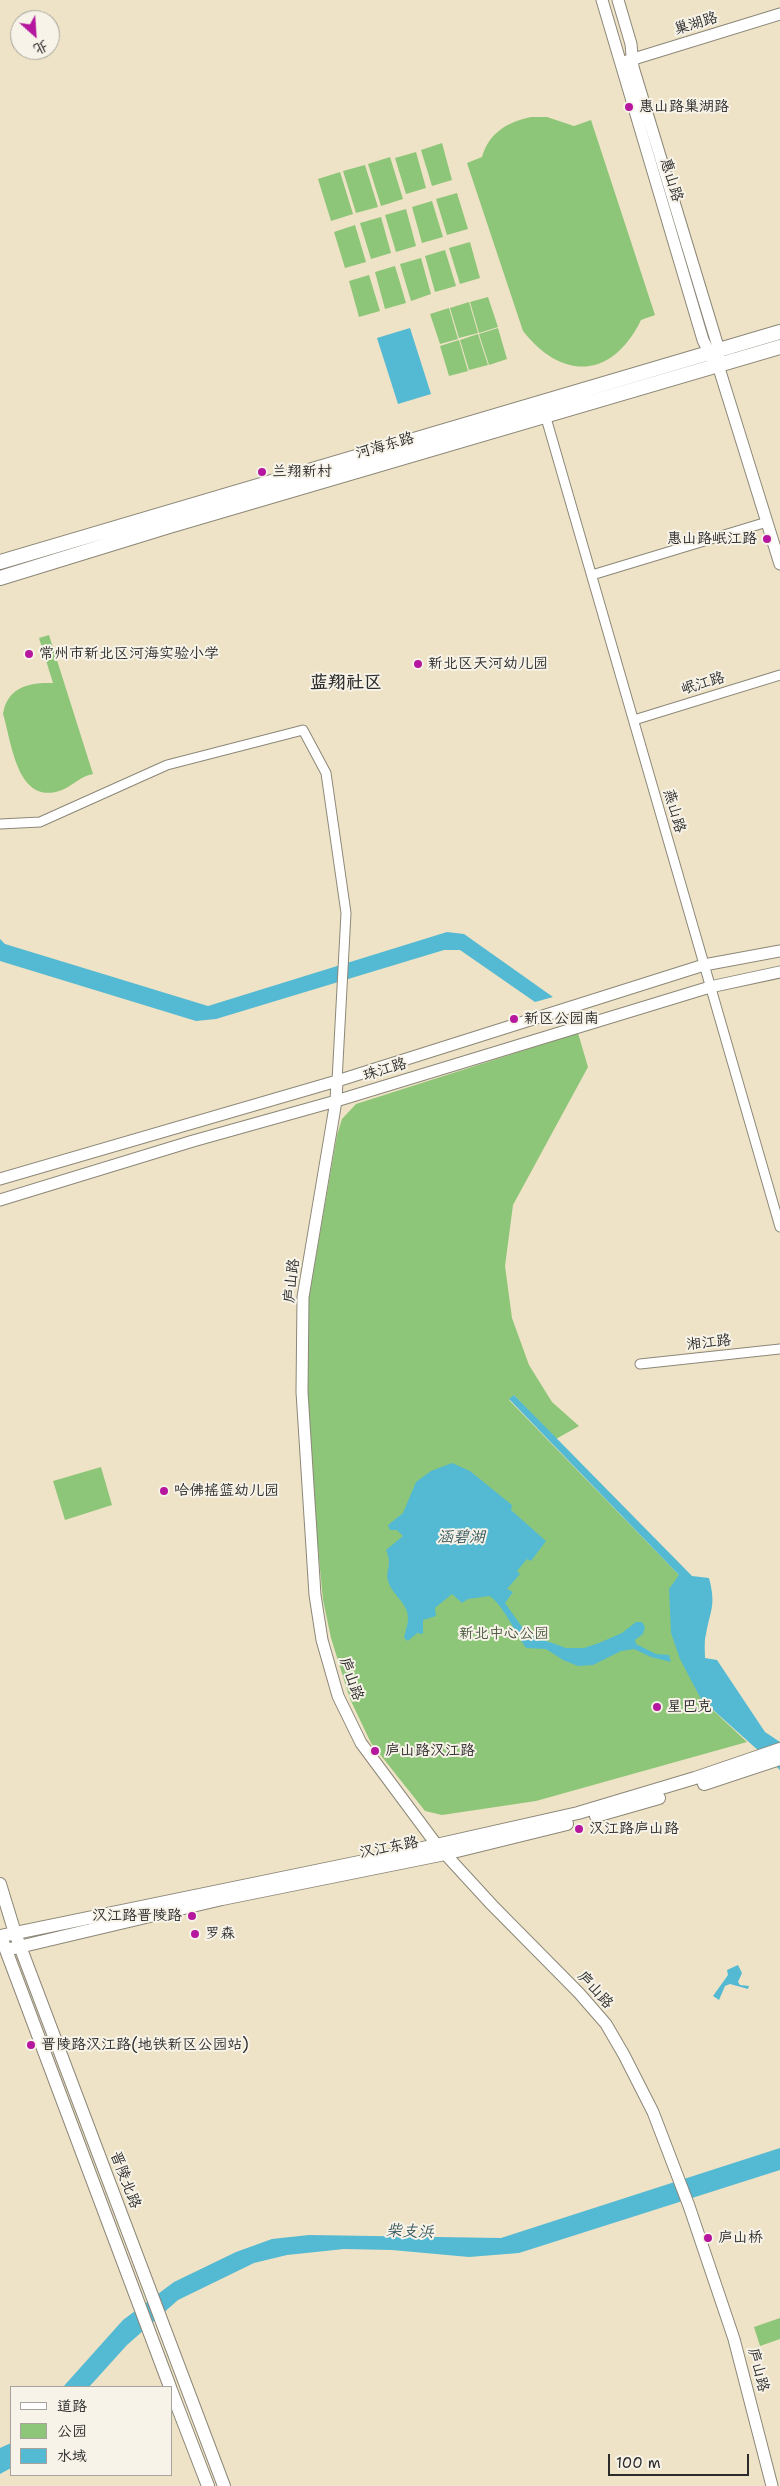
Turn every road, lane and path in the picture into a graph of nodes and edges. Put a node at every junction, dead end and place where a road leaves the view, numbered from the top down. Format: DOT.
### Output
graph roads {
  1 [pos="602,0"];
  2 [pos="618,0"];
  3 [pos="780,14"];
  4 [pos="632,60"];
  5 [pos="621,63"];
  6 [pos="780,332"];
  7 [pos="780,347"];
  8 [pos="714,351"];
  9 [pos="718,365"];
  10 [pos="541,402"];
  11 [pos="545,416"];
  12 [pos="767,522"];
  13 [pos="0,562"];
  14 [pos="780,564"];
  15 [pos="592,575"];
  16 [pos="0,578"];
  17 [pos="780,675"];
  18 [pos="634,720"];
  19 [pos="0,824"];
  20 [pos="780,951"];
  21 [pos="704,965"];
  22 [pos="780,972"];
  23 [pos="710,987"];
  24 [pos="337,1082"];
  25 [pos="336,1101"];
  26 [pos="0,1178"];
  27 [pos="0,1200"];
  28 [pos="780,1227"];
  29 [pos="780,1349"];
  30 [pos="640,1364"];
  31 [pos="780,1749"];
  32 [pos="780,1759"];
  33 [pos="754,1763"];
  34 [pos="441,1849"];
  35 [pos="0,1884"];
  36 [pos="15,1933"];
  37 [pos="0,1935"];
  38 [pos="20,1947"];
  39 [pos="3,1951"];
  40 [pos="170,2386"];
  41 [pos="172,2391"];
  42 [pos="208,2486"];
  43 [pos="224,2486"];
  44 [pos="772,2486"];
  1 -- 5 [label="street, 惠山路"];
  2 -- 4 [label="street, 惠山路"];
  3 -- 4 [label="street, 巢湖路"];
  4 -- 5 [label="street, 巢湖路"];
  4 -- 8 [label="street, 惠山路"];
  5 -- 8 [label="street, 惠山路"];
  6 -- 8 [label="main road, 河海东路"];
  7 -- 9 [label="main road, 河海东路"];
  8 -- 9 [label="street, 惠山路"];
  8 -- 10 [label="main road, 河海东路"];
  9 -- 11 [label="main road, 河海东路"];
  9 -- 12 [label="street, 惠山路"];
  10 -- 11 [label="street, 燕山路"];
  10 -- 13 [label="main road, 河海东路"];
  11 -- 15 [label="street, 燕山路"];
  11 -- 16 [label="main road, 河海东路"];
  12 -- 14 [label="street, 惠山路"];
  12 -- 15 [label="street"];
  15 -- 18 [label="street, 燕山路"];
  17 -- 18 [label="street, 岷江路"];
  18 -- 21 [label="street, 燕山路"];
  19 -- 24 [label="street"];
  20 -- 21 [label="street, 珠江路"];
  21 -- 23 [label="street, 燕山路"];
  21 -- 24 [label="street, 珠江路"];
  22 -- 23 [label="street, 珠江路"];
  23 -- 25 [label="street, 珠江路"];
  23 -- 28 [label="street, 燕山路"];
  24 -- 25 [label="street, 庐山路"];
  24 -- 26 [label="street, 珠江路"];
  25 -- 27 [label="street, 珠江路"];
  25 -- 34 [label="street, 庐山路"];
  29 -- 30 [label="street, 湘江路"];
  31 -- 33 [label="main road, 汉江东路"];
  32 -- 33 [label="main road, 汉江东路"];
  33 -- 34 [label="main road, 汉江东路"];
  34 -- 36 [label="main road, 汉江东路"];
  34 -- 38 [label="main road, 汉江东路"];
  34 -- 44 [label="street, 庐山路"];
  35 -- 36 [label="main road, 晋陵北路"];
  36 -- 37 [label="main road, 汉江东路"];
  36 -- 38 [label="main road, 晋陵北路"];
  37 -- 39 [label="main road, 晋陵北路"];
  38 -- 39 [label="main road, 汉江东路"];
  38 -- 43 [label="main road, 晋陵北路"];
  39 -- 40 [label="main road, 晋陵北路"];
  41 -- 42 [label="main road, 晋陵北路"];
}
